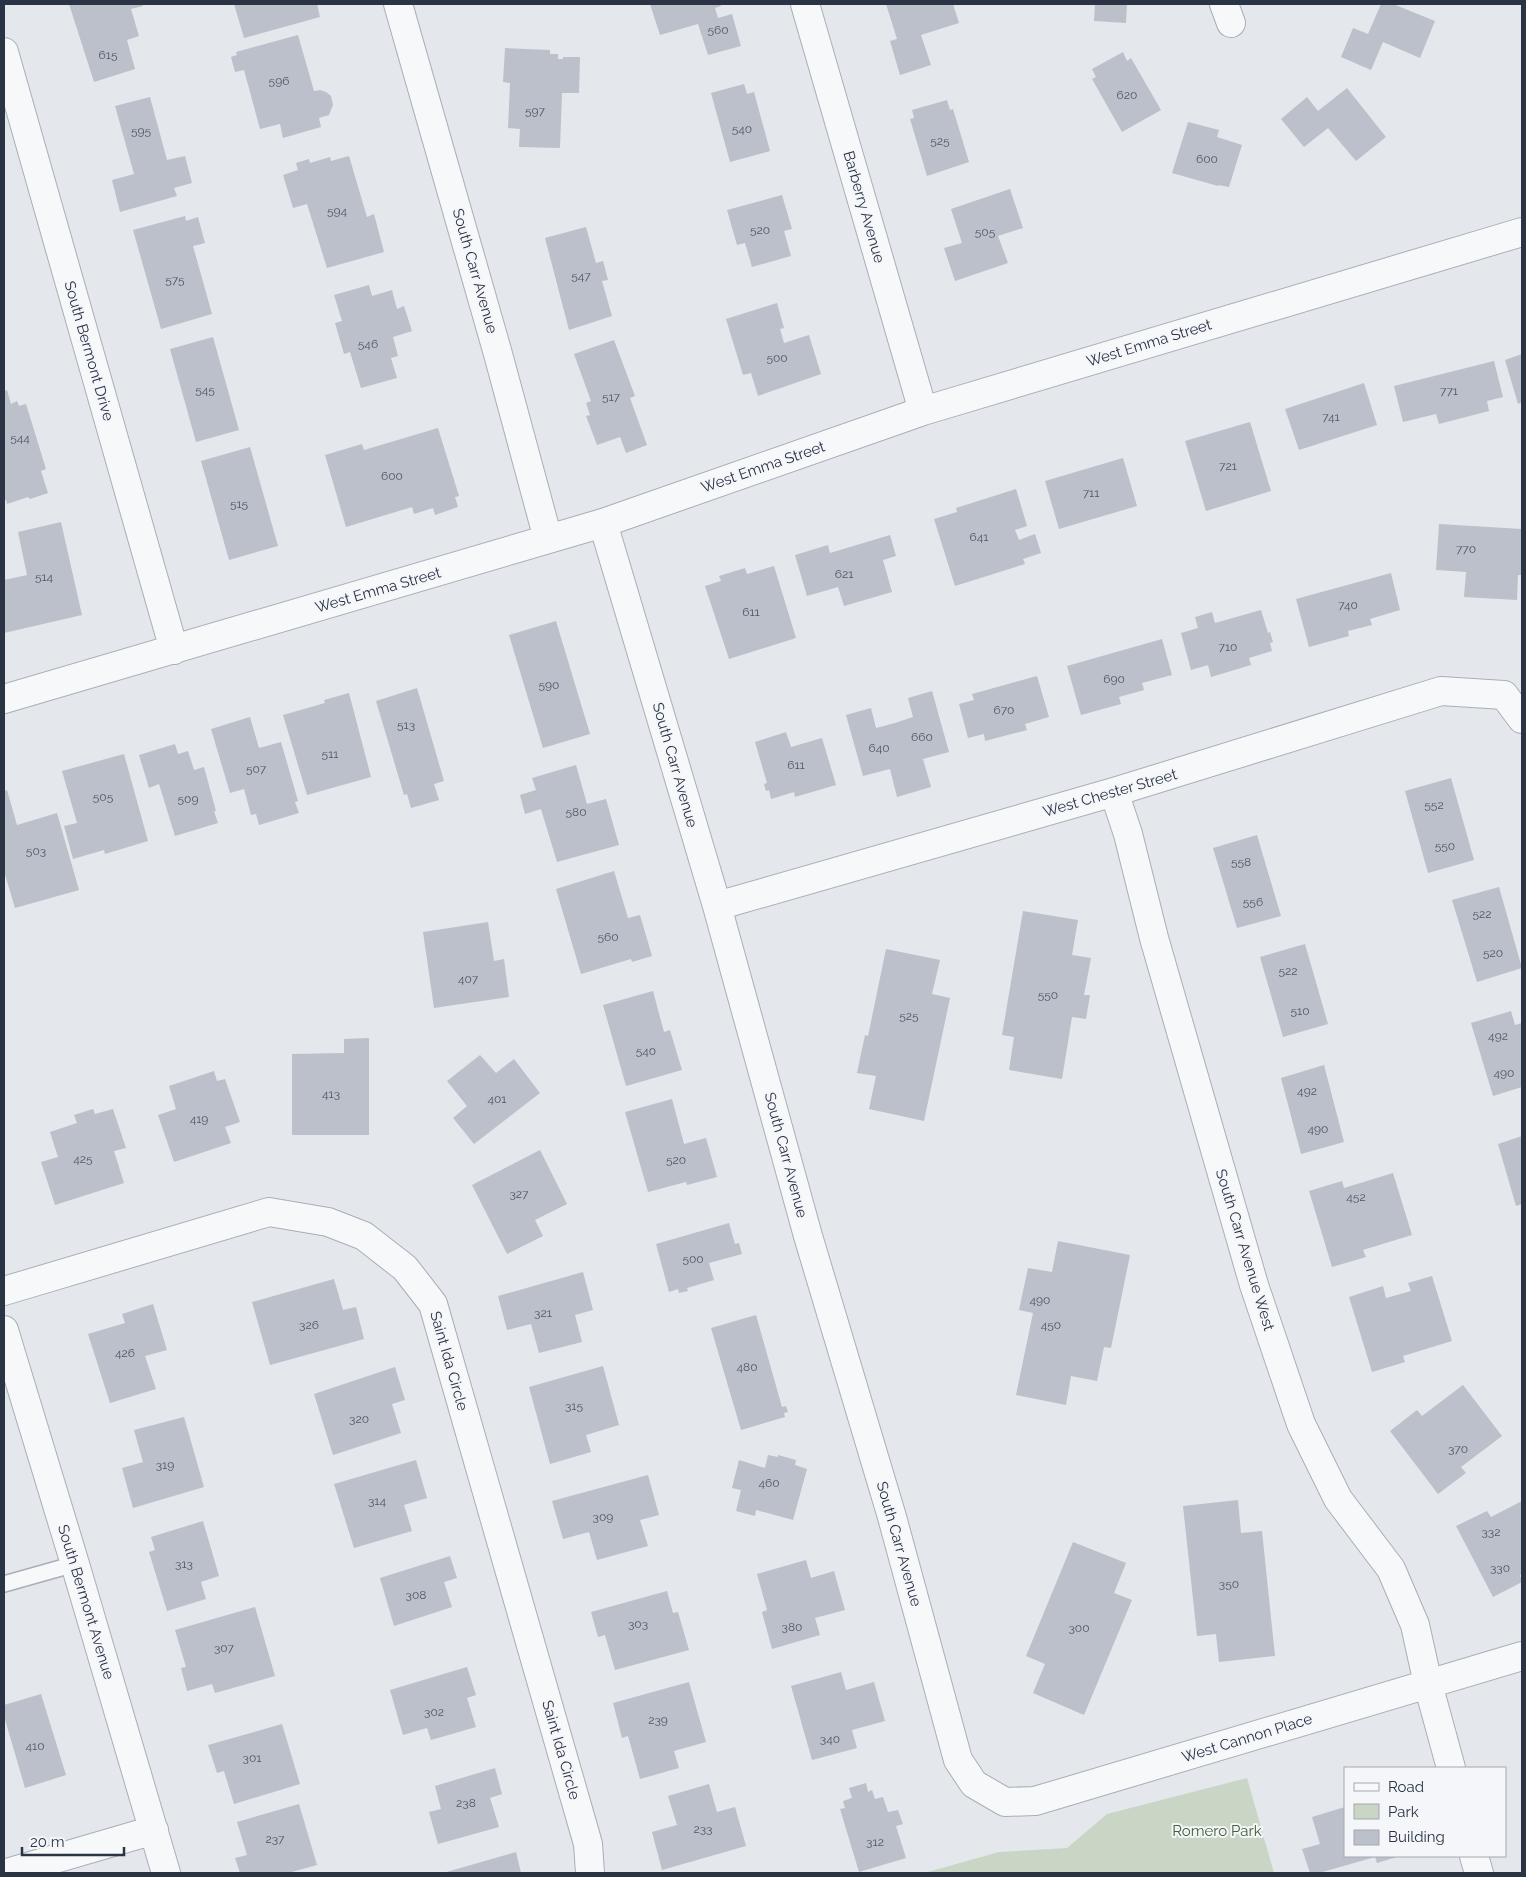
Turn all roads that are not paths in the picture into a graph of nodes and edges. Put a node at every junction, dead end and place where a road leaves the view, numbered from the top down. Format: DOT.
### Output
graph roads {
  1 [pos="398,4"];
  2 [pos="805,4"];
  3 [pos="4,52"];
  4 [pos="1522,232"];
  5 [pos="924,411"];
  6 [pos="603,523"];
  7 [pos="548,539"];
  8 [pos="174,650"];
  9 [pos="4,699"];
  10 [pos="1522,718"];
  11 [pos="1114,792"];
  12 [pos="717,906"];
  13 [pos="4,1291"];
  14 [pos="4,1330"];
  15 [pos="75,1564"];
  16 [pos="4,1584"];
  17 [pos="1522,1656"];
  18 [pos="1428,1684"];
  19 [pos="1451,1767"];
  20 [pos="974,1784"];
  21 [pos="154,1830"];
  22 [pos="1474,1857"];
  23 [pos="7,1873"];
  24 [pos="166,1873"];
  25 [pos="590,1873"];
  26 [pos="1479,1873"];
  1 -- 7 [label="street, South Carr Avenue"];
  2 -- 5 [label="street, Barberry Avenue"];
  3 -- 8 [label="street, South Bermont Drive"];
  4 -- 5 [label="street, West Emma Street"];
  5 -- 6 [label="street, West Emma Street"];
  6 -- 7 [label="street, West Emma Street"];
  6 -- 12 [label="street, South Carr Avenue"];
  7 -- 8 [label="street, West Emma Street"];
  8 -- 9 [label="street, West Emma Street"];
  10 -- 11 [label="street, West Chester Street"];
  11 -- 12 [label="street, West Chester Street"];
  11 -- 18 [label="street, South Carr Avenue West"];
  12 -- 20 [label="street, South Carr Avenue"];
  13 -- 25 [label="street, Saint Ida Circle"];
  14 -- 15 [label="street, South Bermont Avenue"];
  15 -- 16 [label="lane"];
  15 -- 21 [label="street, South Bermont Avenue"];
  17 -- 18 [label="street, West Cannon Place"];
  18 -- 19 [label="street"];
  18 -- 20 [label="street, West Cannon Place"];
  21 -- 23 [label="street"];
  21 -- 24 [label="street, South Bermont Avenue"];
  22 -- 26 [label="street"];
}
